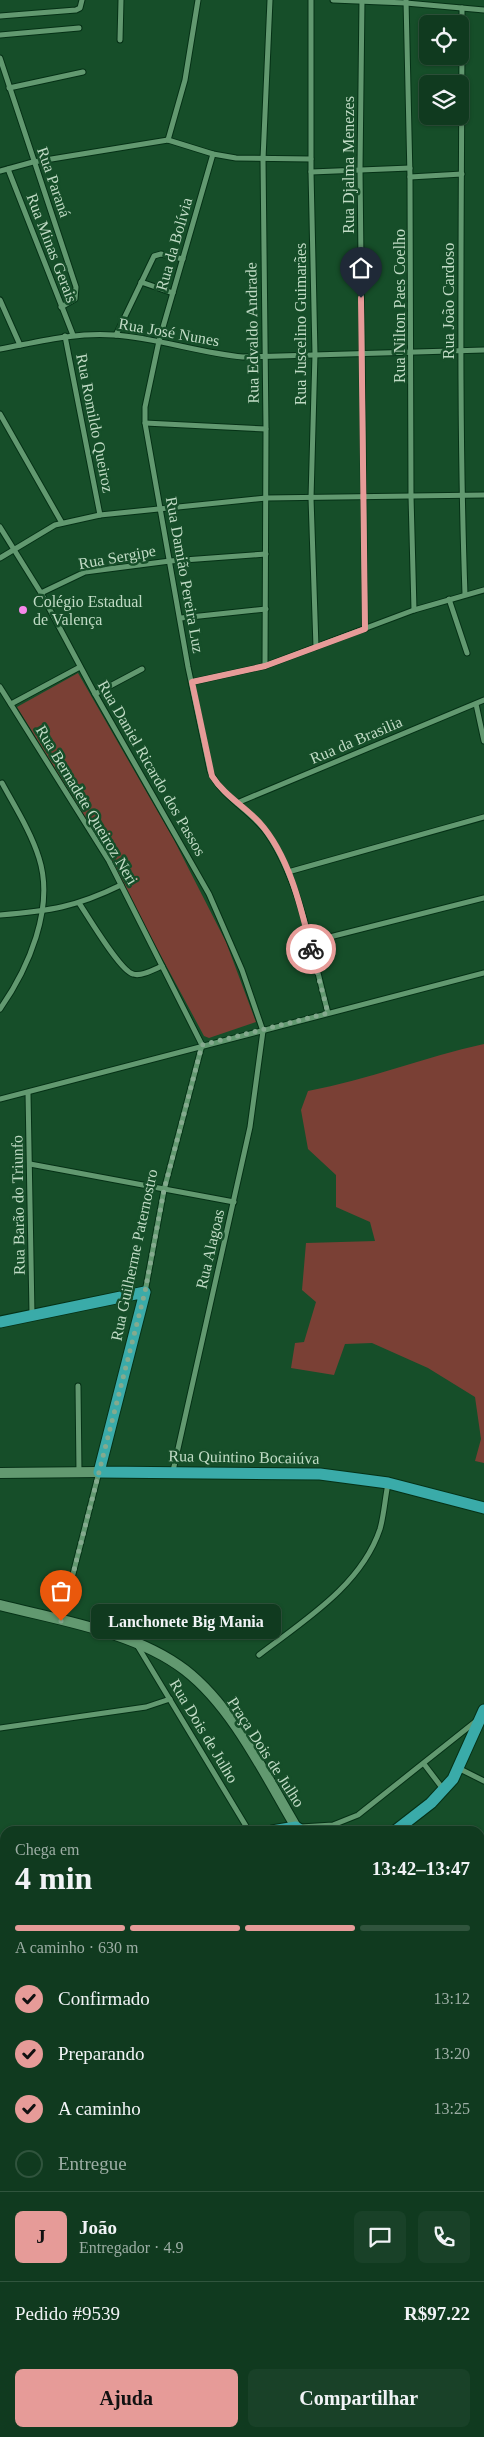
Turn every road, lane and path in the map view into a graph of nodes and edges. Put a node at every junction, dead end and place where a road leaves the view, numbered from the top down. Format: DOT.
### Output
graph roads {
  1 [pos="82,0"];
  2 [pos="121,0"];
  3 [pos="198,0"];
  4 [pos="270,0"];
  5 [pos="311,0"];
  6 [pos="333,0"];
  7 [pos="449,0"];
  8 [pos="362,1"];
  9 [pos="406,1"];
  10 [pos="448,7"];
  11 [pos="462,8"];
  12 [pos="484,10"];
  13 [pos="0,16"];
  14 [pos="79,28"];
  15 [pos="0,35"];
  16 [pos="120,40"];
  17 [pos="0,58"];
  18 [pos="83,72"];
  19 [pos="10,88"];
  20 [pos="168,140"];
  21 [pos="213,154"];
  22 [pos="263,159"];
  23 [pos="311,159"];
  24 [pos="33,162"];
  25 [pos="410,168"];
  26 [pos="8,169"];
  27 [pos="360,170"];
  28 [pos="0,171"];
  29 [pos="311,172"];
  30 [pos="462,174"];
  31 [pos="410,177"];
  32 [pos="183,259"];
  33 [pos="141,282"];
  34 [pos="173,293"];
  35 [pos="0,300"];
  36 [pos="61,307"];
  37 [pos="73,335"];
  38 [pos="116,335"];
  39 [pos="66,336"];
  40 [pos="159,341"];
  41 [pos="20,345"];
  42 [pos="0,349"];
  43 [pos="484,350"];
  44 [pos="412,352"];
  45 [pos="460,352"];
  46 [pos="361,353"];
  47 [pos="315,354"];
  48 [pos="264,357"];
  49 [pos="0,414"];
  50 [pos="145,423"];
  51 [pos="266,429"];
  52 [pos="484,495"];
  53 [pos="411,496"];
  54 [pos="461,496"];
  55 [pos="363,497"];
  56 [pos="266,498"];
  57 [pos="311,498"];
  58 [pos="161,508"];
  59 [pos="100,515"];
  60 [pos="62,522"];
  61 [pos="0,527"];
  62 [pos="14,550"];
  63 [pos="266,554"];
  64 [pos="0,558"];
  65 [pos="170,561"];
  66 [pos="484,590"];
  67 [pos="41,593"];
  68 [pos="465,594"];
  69 [pos="449,599"];
  70 [pos="266,608"];
  71 [pos="414,610"];
  72 [pos="181,618"];
  73 [pos="365,629"];
  74 [pos="316,647"];
  75 [pos="467,653"];
  76 [pos="265,666"];
  77 [pos="80,667"];
  78 [pos="142,669"];
  79 [pos="192,682"];
  80 [pos="0,687"];
  81 [pos="95,694"];
  82 [pos="484,700"];
  83 [pos="11,704"];
  84 [pos="476,704"];
  85 [pos="484,741"];
  86 [pos="2,783"];
  87 [pos="237,803"];
  88 [pos="484,817"];
  89 [pos="288,872"];
  90 [pos="121,885"];
  91 [pos="484,898"];
  92 [pos="79,903"];
  93 [pos="43,912"];
  94 [pos="0,915"];
  95 [pos="310,942"];
  96 [pos="162,966"];
  97 [pos="484,972"];
  98 [pos="0,1009"];
  99 [pos="328,1013"];
  100 [pos="263,1031"];
  101 [pos="202,1045"];
  102 [pos="28,1092"];
  103 [pos="0,1099"];
  104 [pos="30,1164"];
  105 [pos="164,1190"];
  106 [pos="234,1202"];
  107 [pos="145,1292"];
  108 [pos="32,1317"];
  109 [pos="0,1322"];
  110 [pos="78,1386"];
  111 [pos="173,1471"];
  112 [pos="99,1472"];
  113 [pos="0,1473"];
  114 [pos="79,1473"];
  115 [pos="388,1483"];
  116 [pos="484,1508"];
  117 [pos="0,1605"];
  118 [pos="61,1621"];
  119 [pos="137,1644"];
  120 [pos="259,1655"];
  121 [pos="170,1699"];
  122 [pos="483,1714"];
  123 [pos="0,1728"];
  124 [pos="424,1764"];
  125 [pos="460,1769"];
  126 [pos="484,1781"];
  127 [pos="444,1790"];
  128 [pos="246,1826"];
  129 [pos="297,1826"];
  130 [pos="324,1826"];
  131 [pos="401,1826"];
  1 -- 13 [label="street"];
  2 -- 16 [label="street"];
  3 -- 20 [label="street"];
  4 -- 22 [label="street, Rua Edvaldo Andrade"];
  5 -- 23 [label="street, Rua Juscelino Guimarães"];
  6 -- 8 [label="street"];
  7 -- 10 [label="street"];
  8 -- 9 [label="street"];
  8 -- 27 [label="street, Rua Djalma Menezes"];
  9 -- 10 [label="street"];
  9 -- 25 [label="street, Rua Nilton Paes Coelho"];
  10 -- 11 [label="street"];
  11 -- 12 [label="street"];
  11 -- 30 [label="street, Rua João Cardoso"];
  14 -- 15 [label="street"];
  17 -- 19 [label="street, Rua Paraná"];
  18 -- 19 [label="street"];
  19 -- 24 [label="street, Rua Paraná"];
  20 -- 21 [label="street"];
  20 -- 24 [label="street"];
  21 -- 22 [label="street"];
  21 -- 32 [label="street, Rua da Bolívia"];
  22 -- 23 [label="street"];
  22 -- 48 [label="street, Rua Edvaldo Andrade"];
  23 -- 29 [label="street, Rua Juscelino Guimarães"];
  24 -- 26 [label="street"];
  24 -- 36 [label="street, Rua Paraná"];
  25 -- 27 [label="street"];
  25 -- 31 [label="street, Rua Nilton Paes Coelho"];
  26 -- 28 [label="street"];
  26 -- 36 [label="street, Rua Minas Gerais"];
  27 -- 29 [label="street"];
  27 -- 46 [label="street, Rua Djalma Menezes"];
  29 -- 47 [label="street, Rua Juscelino Guimarães"];
  30 -- 31 [label="street"];
  30 -- 45 [label="street, Rua João Cardoso"];
  31 -- 44 [label="street, Rua Nilton Paes Coelho"];
  32 -- 33 [label="street"];
  32 -- 34 [label="street, Rua da Bolívia"];
  33 -- 34 [label="street"];
  33 -- 38 [label="street"];
  34 -- 40 [label="street, Rua da Bolívia"];
  35 -- 41 [label="street"];
  36 -- 37 [label="street, Rua Minas Gerais"];
  37 -- 38 [label="street, Rua José Nunes"];
  37 -- 39 [label="street, Rua José Nunes"];
  38 -- 40 [label="street, Rua José Nunes"];
  39 -- 41 [label="street, Rua José Nunes"];
  39 -- 59 [label="street, Rua Romildo Queiroz"];
  40 -- 48 [label="street, Rua José Nunes"];
  40 -- 50 [label="street, Rua Damião Pereira Luz"];
  41 -- 42 [label="street, Rua José Nunes"];
  43 -- 45 [label="street, Rua José Nunes"];
  44 -- 45 [label="street, Rua José Nunes"];
  44 -- 46 [label="street, Rua José Nunes"];
  44 -- 53 [label="street, Rua Nilton Paes Coelho"];
  45 -- 54 [label="street, Rua João Cardoso"];
  46 -- 47 [label="street, Rua José Nunes"];
  46 -- 55 [label="street, Rua Djalma Menezes"];
  47 -- 48 [label="street, Rua José Nunes"];
  47 -- 57 [label="street, Rua Juscelino Guimarães"];
  48 -- 51 [label="street, Rua Edvaldo Andrade"];
  49 -- 60 [label="street"];
  50 -- 51 [label="street"];
  50 -- 58 [label="street, Rua Damião Pereira Luz"];
  51 -- 56 [label="street, Rua Edvaldo Andrade"];
  52 -- 54 [label="street"];
  53 -- 54 [label="street"];
  53 -- 55 [label="street"];
  53 -- 71 [label="street, Rua Nilton Paes Coelho"];
  54 -- 68 [label="street, Rua João Cardoso"];
  55 -- 57 [label="street"];
  55 -- 73 [label="street, Rua Djalma Menezes"];
  56 -- 57 [label="street"];
  56 -- 58 [label="street"];
  56 -- 63 [label="street, Rua Edvaldo Andrade"];
  57 -- 74 [label="street, Rua Juscelino Guimarães"];
  58 -- 59 [label="street"];
  58 -- 65 [label="street, Rua Damião Pereira Luz"];
  59 -- 60 [label="street"];
  60 -- 62 [label="street"];
  61 -- 62 [label="street, Rua Daniel Ricardo dos Passos"];
  62 -- 64 [label="street"];
  62 -- 67 [label="street, Rua Daniel Ricardo dos Passos"];
  63 -- 65 [label="street, Rua Sergipe"];
  63 -- 70 [label="street, Rua Edvaldo Andrade"];
  65 -- 67 [label="street, Rua Sergipe"];
  65 -- 72 [label="street, Rua Damião Pereira Luz"];
  66 -- 68 [label="street"];
  67 -- 77 [label="street, Rua Daniel Ricardo dos Passos"];
  68 -- 69 [label="street"];
  69 -- 71 [label="street"];
  69 -- 75 [label="street"];
  70 -- 72 [label="street"];
  70 -- 76 [label="street, Rua Edvaldo Andrade"];
  71 -- 73 [label="street"];
  72 -- 79 [label="street, Rua Damião Pereira Luz"];
  73 -- 74 [label="street"];
  74 -- 76 [label="street"];
  76 -- 79 [label="street"];
  77 -- 81 [label="street, Rua Daniel Ricardo dos Passos"];
  77 -- 83 [label="street"];
  78 -- 81 [label="street"];
  79 -- 87 [label="street, Rua Damião Pereira Luz"];
  80 -- 83 [label="street, Rua Bernadete Queiroz Neri"];
  81 -- 100 [label="street, Rua Daniel Ricardo dos Passos"];
  82 -- 84 [label="street, Rua da Brasilia"];
  83 -- 90 [label="street, Rua Bernadete Queiroz Neri"];
  84 -- 85 [label="street"];
  84 -- 87 [label="street, Rua da Brasilia"];
  86 -- 93 [label="street"];
  87 -- 89 [label="street, Rua Damião Pereira Luz"];
  88 -- 89 [label="street"];
  89 -- 95 [label="street, Rua Damião Pereira Luz"];
  90 -- 92 [label="street"];
  90 -- 96 [label="street, Rua Bernadete Queiroz Neri"];
  91 -- 95 [label="street"];
  92 -- 93 [label="street"];
  92 -- 96 [label="street"];
  93 -- 94 [label="street"];
  93 -- 98 [label="street"];
  95 -- 99 [label="street, Rua Damião Pereira Luz"];
  96 -- 101 [label="street, Rua Bernadete Queiroz Neri"];
  97 -- 99 [label="street"];
  99 -- 100 [label="street"];
  100 -- 101 [label="street"];
  100 -- 106 [label="street, Rua Alagoas"];
  101 -- 102 [label="street"];
  101 -- 105 [label="street, Rua Guilherme Paternostro"];
  102 -- 103 [label="street"];
  102 -- 104 [label="street, Rua Barão do Triunfo"];
  104 -- 105 [label="street"];
  104 -- 108 [label="street, Rua Barão do Triunfo"];
  105 -- 106 [label="street"];
  105 -- 107 [label="street, Rua Guilherme Paternostro"];
  106 -- 111 [label="street, Rua Alagoas"];
  107 -- 108 [label="main road"];
  107 -- 112 [label="main road, Rua Guilherme Paternostro"];
  108 -- 109 [label="main road"];
  110 -- 114 [label="street"];
  111 -- 112 [label="main road, Rua Quintino Bocaiúva"];
  111 -- 115 [label="main road, Rua Quintino Bocaiúva"];
  112 -- 114 [label="street, Rua Quintino Bocaiúva"];
  112 -- 118 [label="street"];
  113 -- 114 [label="street, Rua Quintino Bocaiúva"];
  115 -- 116 [label="main road, Rua Quintino Bocaiúva"];
  115 -- 120 [label="street"];
  117 -- 118 [label="street, Praça Dois de Julho"];
  118 -- 119 [label="street, Praça Dois de Julho"];
  119 -- 121 [label="street, Rua Dois de Julho"];
  119 -- 129 [label="street, Praça Dois de Julho"];
  121 -- 123 [label="street"];
  121 -- 128 [label="street, Rua Dois de Julho"];
  122 -- 124 [label="street"];
  122 -- 125 [label="main road"];
  124 -- 127 [label="street"];
  124 -- 130 [label="street"];
  125 -- 126 [label="street"];
  125 -- 127 [label="main road"];
  127 -- 131 [label="main road"];
}
